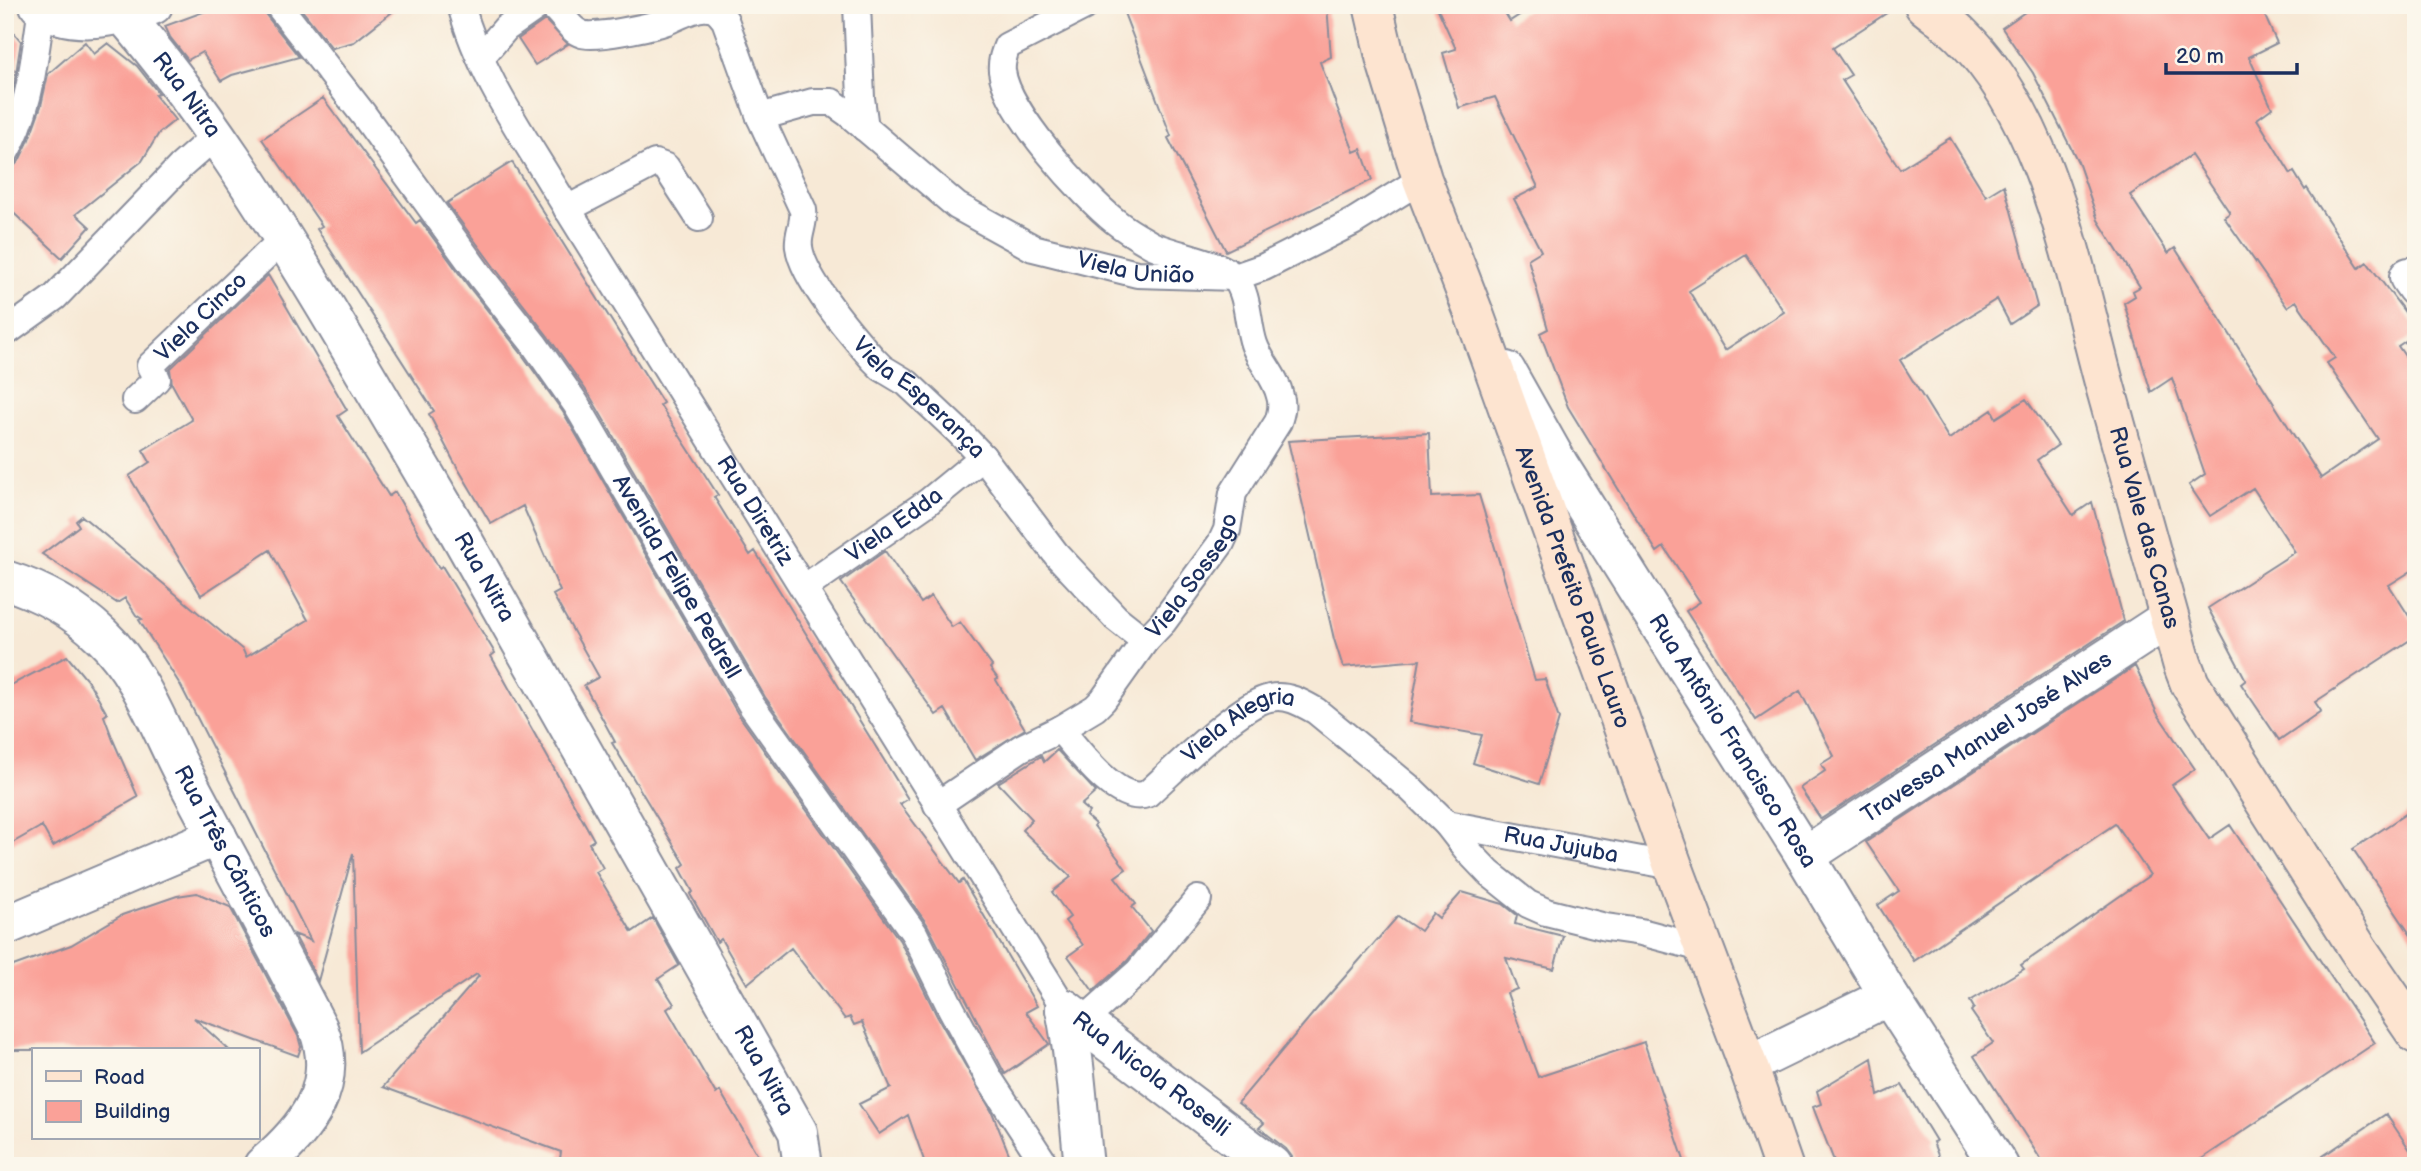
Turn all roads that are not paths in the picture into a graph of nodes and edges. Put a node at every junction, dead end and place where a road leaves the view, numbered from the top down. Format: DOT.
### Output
graph roads {
  1 [pos="278,5"];
  2 [pos="461,5"];
  3 [pos="539,5"];
  4 [pos="550,5"];
  5 [pos="857,5"];
  6 [pos="1087,5"];
  7 [pos="1373,5"];
  8 [pos="1924,5"];
  9 [pos="41,6"];
  10 [pos="138,9"];
  11 [pos="481,57"];
  12 [pos="760,117"];
  13 [pos="864,128"];
  14 [pos="216,135"];
  15 [pos="5,153"];
  16 [pos="1422,179"];
  17 [pos="567,209"];
  18 [pos="699,218"];
  19 [pos="284,238"];
  20 [pos="1235,277"];
  21 [pos="1473,312"];
  22 [pos="5,333"];
  23 [pos="135,400"];
  24 [pos="983,457"];
  25 [pos="5,580"];
  26 [pos="804,588"];
  27 [pos="2169,618"];
  28 [pos="1145,641"];
  29 [pos="1060,729"];
  30 [pos="937,805"];
  31 [pos="1447,824"];
  32 [pos="217,836"];
  33 [pos="1805,856"];
  34 [pos="1673,866"];
  35 [pos="1198,899"];
  36 [pos="5,926"];
  37 [pos="1705,949"];
  38 [pos="1889,996"];
  39 [pos="1074,1016"];
  40 [pos="2416,1034"];
  41 [pos="1748,1065"];
  42 [pos="263,1166"];
  43 [pos="803,1166"];
  44 [pos="1046,1166"];
  45 [pos="1084,1166"];
  46 [pos="1272,1166"];
  47 [pos="1783,1166"];
  48 [pos="1999,1166"];
  1 -- 44 [label="lane, Avenida Felipe Pedrell"];
  2 -- 11 [label="lane, Rua Diretriz"];
  3 -- 11 [label="lane"];
  4 -- 12 [label="lane, Viela Esperança"];
  5 -- 13 [label="lane"];
  6 -- 20 [label="lane"];
  7 -- 16 [label="street, Avenida Prefeito Paulo Lauro"];
  8 -- 27 [label="street, Rua Vale das Canas"];
  9 -- 10 [label="street"];
  9 -- 15 [label="lane"];
  10 -- 14 [label="street, Rua Nitra"];
  11 -- 17 [label="lane, Rua Diretriz"];
  12 -- 13 [label="lane, Viela União"];
  12 -- 24 [label="lane, Viela Esperança"];
  13 -- 20 [label="lane, Viela União"];
  14 -- 19 [label="street, Rua Nitra"];
  14 -- 22 [label="lane"];
  16 -- 20 [label="lane, Viela União"];
  16 -- 21 [label="street, Avenida Prefeito Paulo Lauro"];
  17 -- 18 [label="lane"];
  17 -- 26 [label="lane, Rua Diretriz"];
  19 -- 23 [label="lane, Viela Cinco"];
  19 -- 43 [label="street, Rua Nitra"];
  20 -- 28 [label="lane, Viela Sossego"];
  21 -- 33 [label="street, Rua Antônio Francisco Rosa"];
  21 -- 34 [label="street, Avenida Prefeito Paulo Lauro"];
  24 -- 26 [label="lane, Viela Edda"];
  24 -- 28 [label="lane, Viela Esperança"];
  25 -- 32 [label="street, Rua Três Cânticos"];
  26 -- 30 [label="lane, Rua Diretriz"];
  27 -- 33 [label="street, Travessa Manuel José Alves"];
  27 -- 40 [label="street, Rua Vale das Canas"];
  28 -- 29 [label="lane, Viela Sossego"];
  29 -- 30 [label="lane"];
  29 -- 31 [label="lane, Viela Alegria"];
  30 -- 39 [label="lane, Rua Diretriz"];
  31 -- 34 [label="lane, Rua Jujuba"];
  31 -- 37 [label="lane, Viela Alegria"];
  32 -- 36 [label="street"];
  32 -- 42 [label="street, Rua Três Cânticos"];
  33 -- 38 [label="street, Rua Antônio Francisco Rosa"];
  34 -- 37 [label="street, Avenida Prefeito Paulo Lauro"];
  35 -- 39 [label="lane"];
  37 -- 41 [label="street, Avenida Prefeito Paulo Lauro"];
  38 -- 41 [label="street"];
  38 -- 48 [label="street, Rua Antônio Francisco Rosa"];
  39 -- 45 [label="street"];
  39 -- 46 [label="street, Rua Nicola Roselli"];
  41 -- 47 [label="street, Avenida Prefeito Paulo Lauro"];
}
